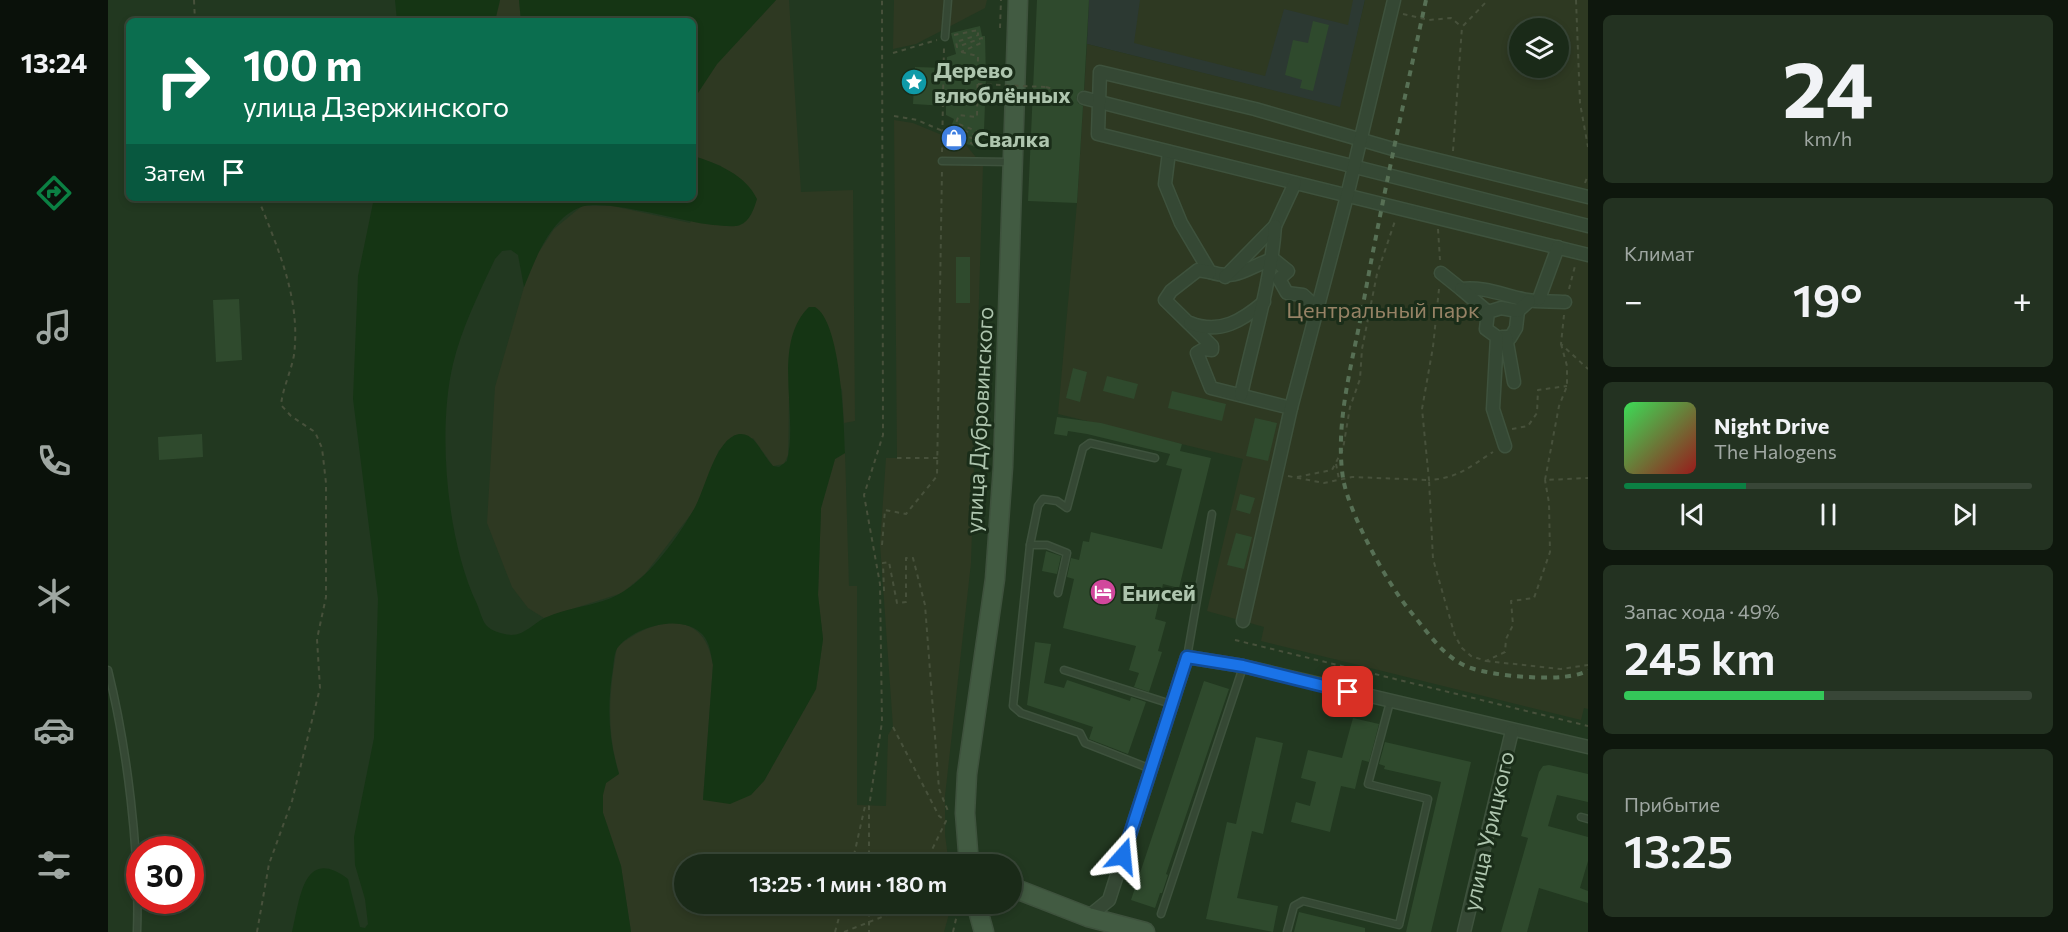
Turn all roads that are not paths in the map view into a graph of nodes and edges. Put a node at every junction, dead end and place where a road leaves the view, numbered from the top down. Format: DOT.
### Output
graph roads {
  1 [pos="948,0"];
  2 [pos="1018,0"];
  3 [pos="1393,6"];
  4 [pos="945,37"];
  5 [pos="1084,98"];
  6 [pos="1099,102"];
  7 [pos="1360,140"];
  8 [pos="1169,152"];
  9 [pos="942,161"];
  10 [pos="1013,162"];
  11 [pos="1354,167"];
  12 [pos="1295,183"];
  13 [pos="1347,196"];
  14 [pos="1588,197"];
  15 [pos="1275,226"];
  16 [pos="1588,226"];
  17 [pos="1558,247"];
  18 [pos="1588,255"];
  19 [pos="1273,258"];
  20 [pos="1210,272"];
  21 [pos="1441,273"];
  22 [pos="1225,277"];
  23 [pos="1461,289"];
  24 [pos="1534,300"];
  25 [pos="1265,301"];
  26 [pos="1565,302"];
  27 [pos="1316,307"];
  28 [pos="1518,311"];
  29 [pos="1488,312"];
  30 [pos="1189,323"];
  31 [pos="1502,337"];
  32 [pos="1494,374"];
  33 [pos="1241,395"];
  34 [pos="1291,408"];
  35 [pos="1505,446"];
  36 [pos="1155,458"];
  37 [pos="1212,514"];
  38 [pos="1030,545"];
  39 [pos="1058,594"];
  40 [pos="1243,621"];
  41 [pos="1187,657"];
  42 [pos="1243,666"];
  43 [pos="108,670"];
  44 [pos="1064,670"];
  45 [pos="1390,702"];
  46 [pos="1172,705"];
  47 [pos="1512,731"];
  48 [pos="1588,747"];
  49 [pos="1151,769"];
  50 [pos="1581,817"];
  51 [pos="1588,819"];
  52 [pos="967,839"];
  53 [pos="968,854"];
  54 [pos="976,854"];
  55 [pos="1022,893"];
  56 [pos="979,914"];
  57 [pos="1161,914"];
  58 [pos="1085,925"];
  59 [pos="137,932"];
  60 [pos="984,932"];
  61 [pos="1145,932"];
  62 [pos="1287,932"];
  63 [pos="1464,932"];
  1 -- 4 [label="lane"];
  2 -- 10 [label="main road, улица Дубровинского"];
  3 -- 7 [label="street"];
  5 -- 6 [label="street"];
  6 -- 7 [label="street"];
  6 -- 8 [label="street"];
  6 -- 11 [label="street"];
  7 -- 11 [label="street"];
  7 -- 14 [label="street"];
  8 -- 12 [label="street"];
  8 -- 20 [label="street"];
  9 -- 10 [label="lane"];
  10 -- 52 [label="main road, улица Дубровинского"];
  11 -- 13 [label="street"];
  11 -- 16 [label="street"];
  12 -- 13 [label="street"];
  12 -- 15 [label="street"];
  13 -- 17 [label="street"];
  13 -- 27 [label="street"];
  15 -- 19 [label="street"];
  15 -- 22 [label="street"];
  17 -- 18 [label="street"];
  17 -- 24 [label="street"];
  19 -- 22 [label="street"];
  19 -- 25 [label="street"];
  19 -- 27 [label="street"];
  20 -- 22 [label="street"];
  20 -- 30 [label="street"];
  21 -- 23 [label="street"];
  23 -- 24 [label="street"];
  23 -- 29 [label="street"];
  24 -- 26 [label="street"];
  24 -- 28 [label="street"];
  25 -- 30 [label="street"];
  25 -- 33 [label="street"];
  27 -- 34 [label="street"];
  28 -- 29 [label="street"];
  28 -- 31 [label="street"];
  29 -- 31 [label="street"];
  30 -- 33 [label="street"];
  31 -- 32 [label="street"];
  31 -- 32 [label="street"];
  32 -- 35 [label="street"];
  33 -- 34 [label="street"];
  34 -- 40 [label="street"];
  36 -- 38 [label="lane"];
  37 -- 41 [label="lane"];
  38 -- 39 [label="lane"];
  38 -- 49 [label="lane"];
  41 -- 42 [label="street"];
  41 -- 46 [label="street"];
  42 -- 45 [label="street"];
  42 -- 57 [label="lane"];
  43 -- 59 [label="lane"];
  44 -- 46 [label="lane"];
  45 -- 47 [label="street"];
  45 -- 62 [label="lane"];
  46 -- 49 [label="street"];
  47 -- 48 [label="street"];
  47 -- 63 [label="street, улица Урицкого"];
  49 -- 58 [label="street"];
  50 -- 51 [label="lane"];
  52 -- 53 [label="main road, улица Дубровинского"];
  52 -- 54 [label="main road"];
  55 -- 58 [label="main road"];
  56 -- 60 [label="main road"];
  58 -- 61 [label="main road"];
}
